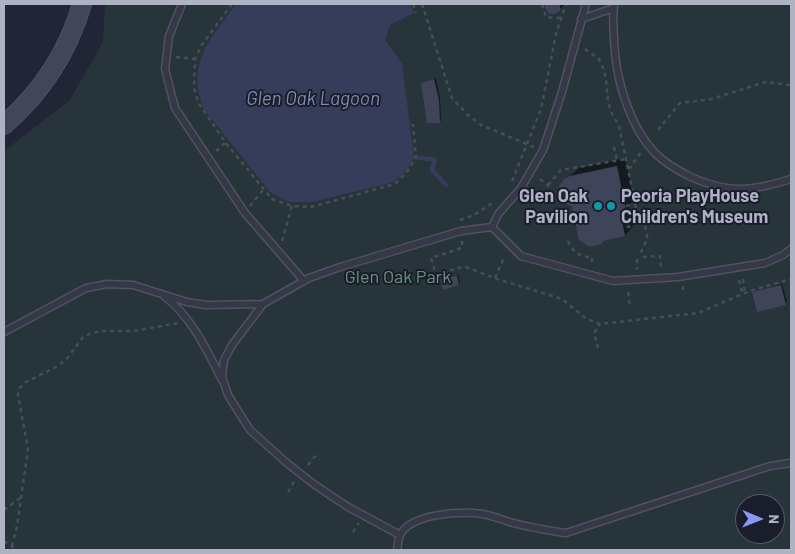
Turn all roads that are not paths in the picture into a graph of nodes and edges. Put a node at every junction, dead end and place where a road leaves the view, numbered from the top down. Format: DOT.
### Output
graph roads {
  1 [pos="82,4"];
  2 [pos="182,4"];
  3 [pos="586,4"];
  4 [pos="614,6"];
  5 [pos="581,19"];
  6 [pos="4,125"];
  7 [pos="791,179"];
  8 [pos="492,227"];
  9 [pos="791,249"];
  10 [pos="304,281"];
  11 [pos="160,293"];
  12 [pos="263,304"];
  13 [pos="4,332"];
  14 [pos="224,385"];
  15 [pos="791,462"];
  16 [pos="400,535"];
  17 [pos="397,550"];
  1 -- 6 [label="street"];
  2 -- 10 [label="lane"];
  3 -- 5 [label="lane"];
  4 -- 5 [label="lane"];
  4 -- 7 [label="lane"];
  5 -- 8 [label="lane"];
  8 -- 9 [label="lane"];
  8 -- 10 [label="lane"];
  10 -- 12 [label="lane"];
  11 -- 12 [label="lane"];
  11 -- 13 [label="lane"];
  11 -- 14 [label="lane"];
  12 -- 14 [label="lane"];
  14 -- 16 [label="lane"];
  15 -- 16 [label="lane"];
  16 -- 17 [label="lane"];
}
